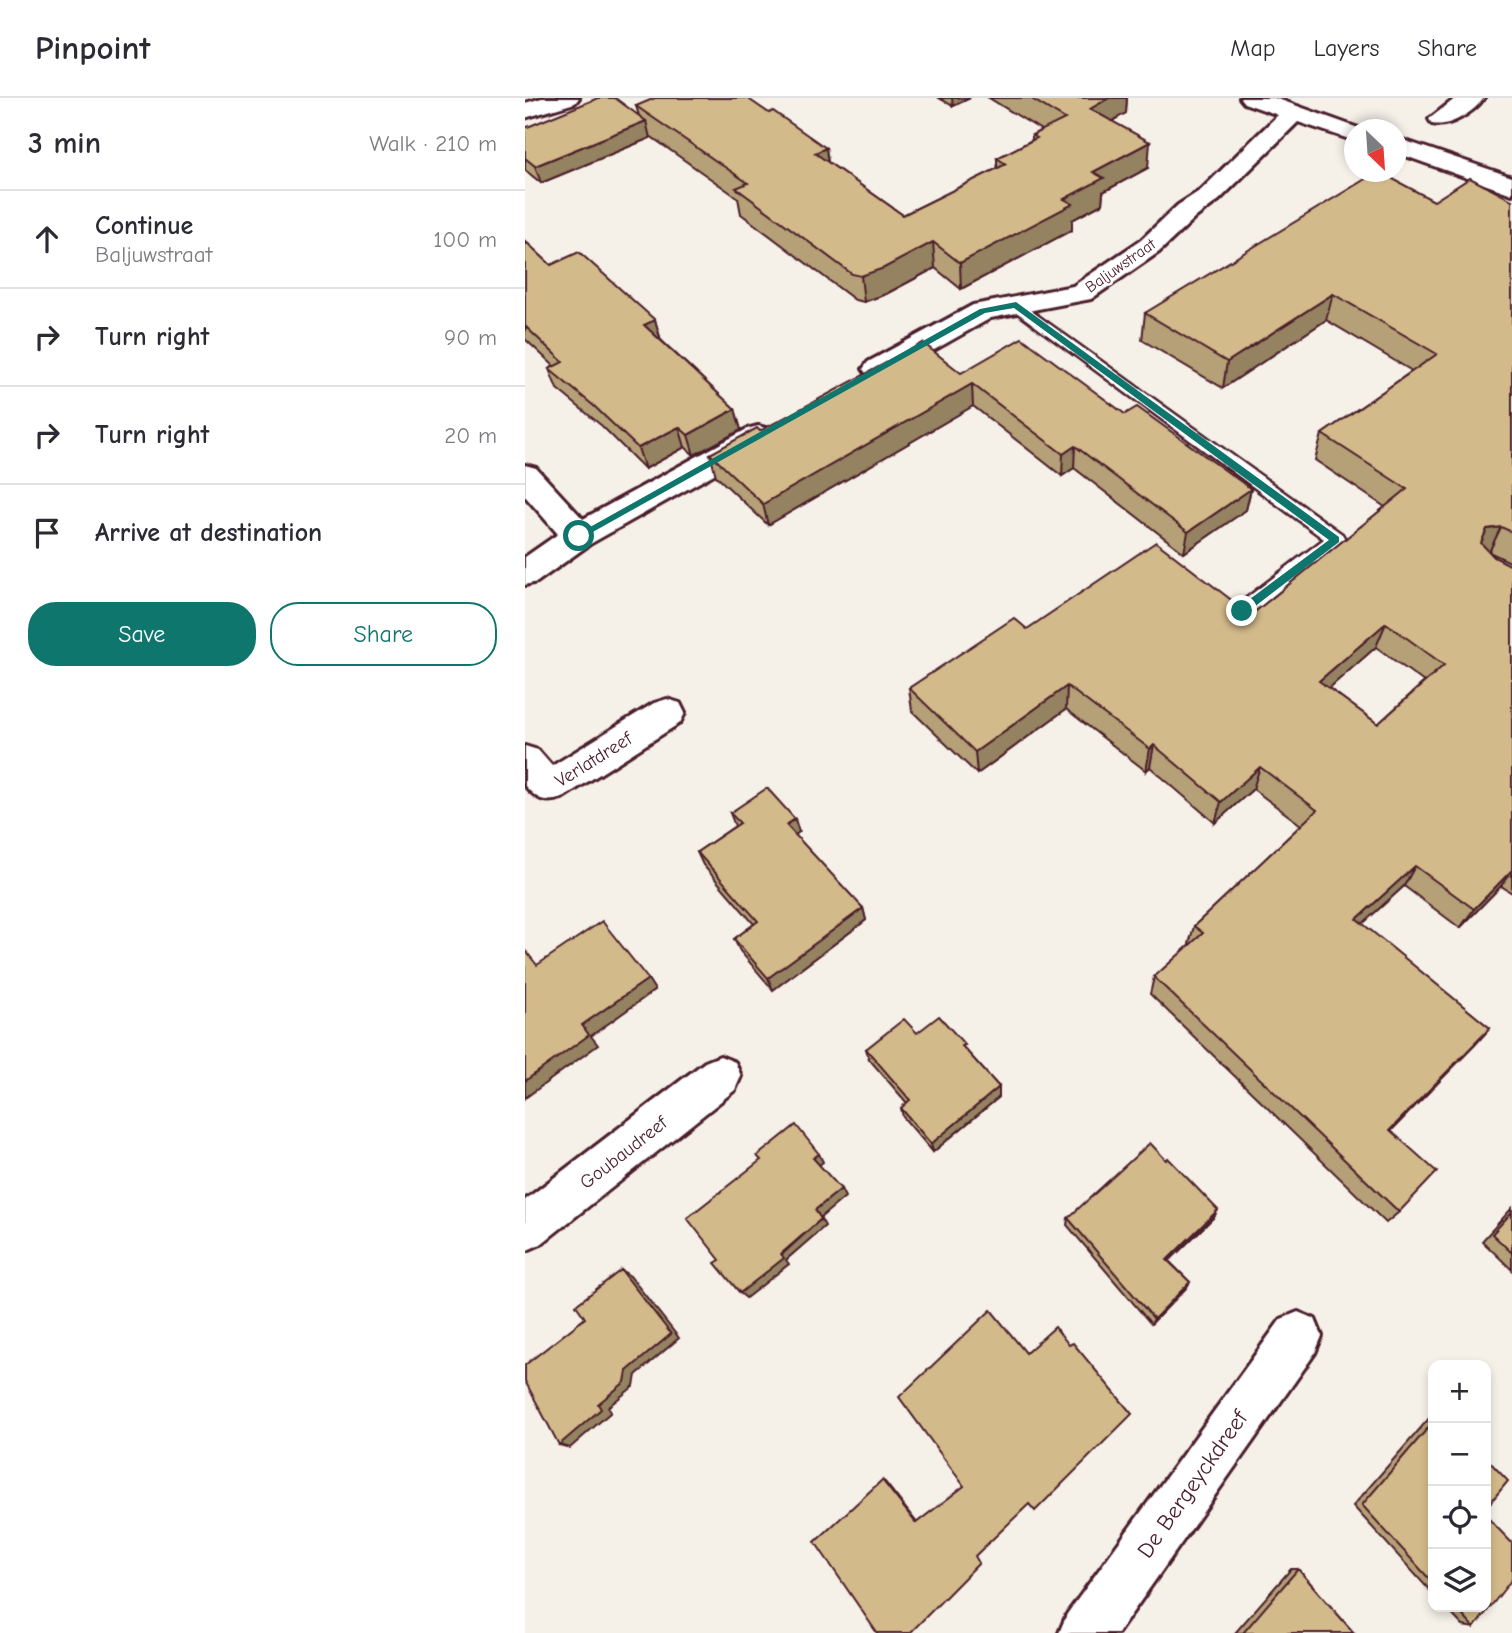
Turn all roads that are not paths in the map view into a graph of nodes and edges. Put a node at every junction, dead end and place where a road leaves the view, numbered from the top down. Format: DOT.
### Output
graph roads {
  1 [pos="567,98"];
  2 [pos="1252,98"];
  3 [pos="1472,98"];
  4 [pos="525,111"];
  5 [pos="1294,113"];
  6 [pos="1441,119"];
  7 [pos="1344,130"];
  8 [pos="1407,149"];
  9 [pos="1512,186"];
  10 [pos="1016,305"];
  11 [pos="852,384"];
  12 [pos="781,423"];
  13 [pos="525,476"];
  14 [pos="579,536"];
  15 [pos="525,573"];
  16 [pos="1242,611"];
  17 [pos="667,713"];
  18 [pos="525,761"];
  19 [pos="720,1076"];
  20 [pos="525,1228"];
  21 [pos="1298,1336"];
  22 [pos="1086,1633"];
  1 -- 4 [label="street"];
  2 -- 5 [label="street"];
  3 -- 6 [label="street"];
  5 -- 7 [label="street"];
  5 -- 10 [label="street, Baljuwstraat"];
  8 -- 9 [label="street"];
  10 -- 11 [label="street, Baljuwstraat"];
  10 -- 16 [label="lane"];
  12 -- 14 [label="street"];
  13 -- 14 [label="street"];
  14 -- 15 [label="street"];
  17 -- 18 [label="street, Verlatdreef"];
  19 -- 20 [label="street, Goubaudreef"];
  21 -- 22 [label="street, De Bergeyckdreef"];
}
